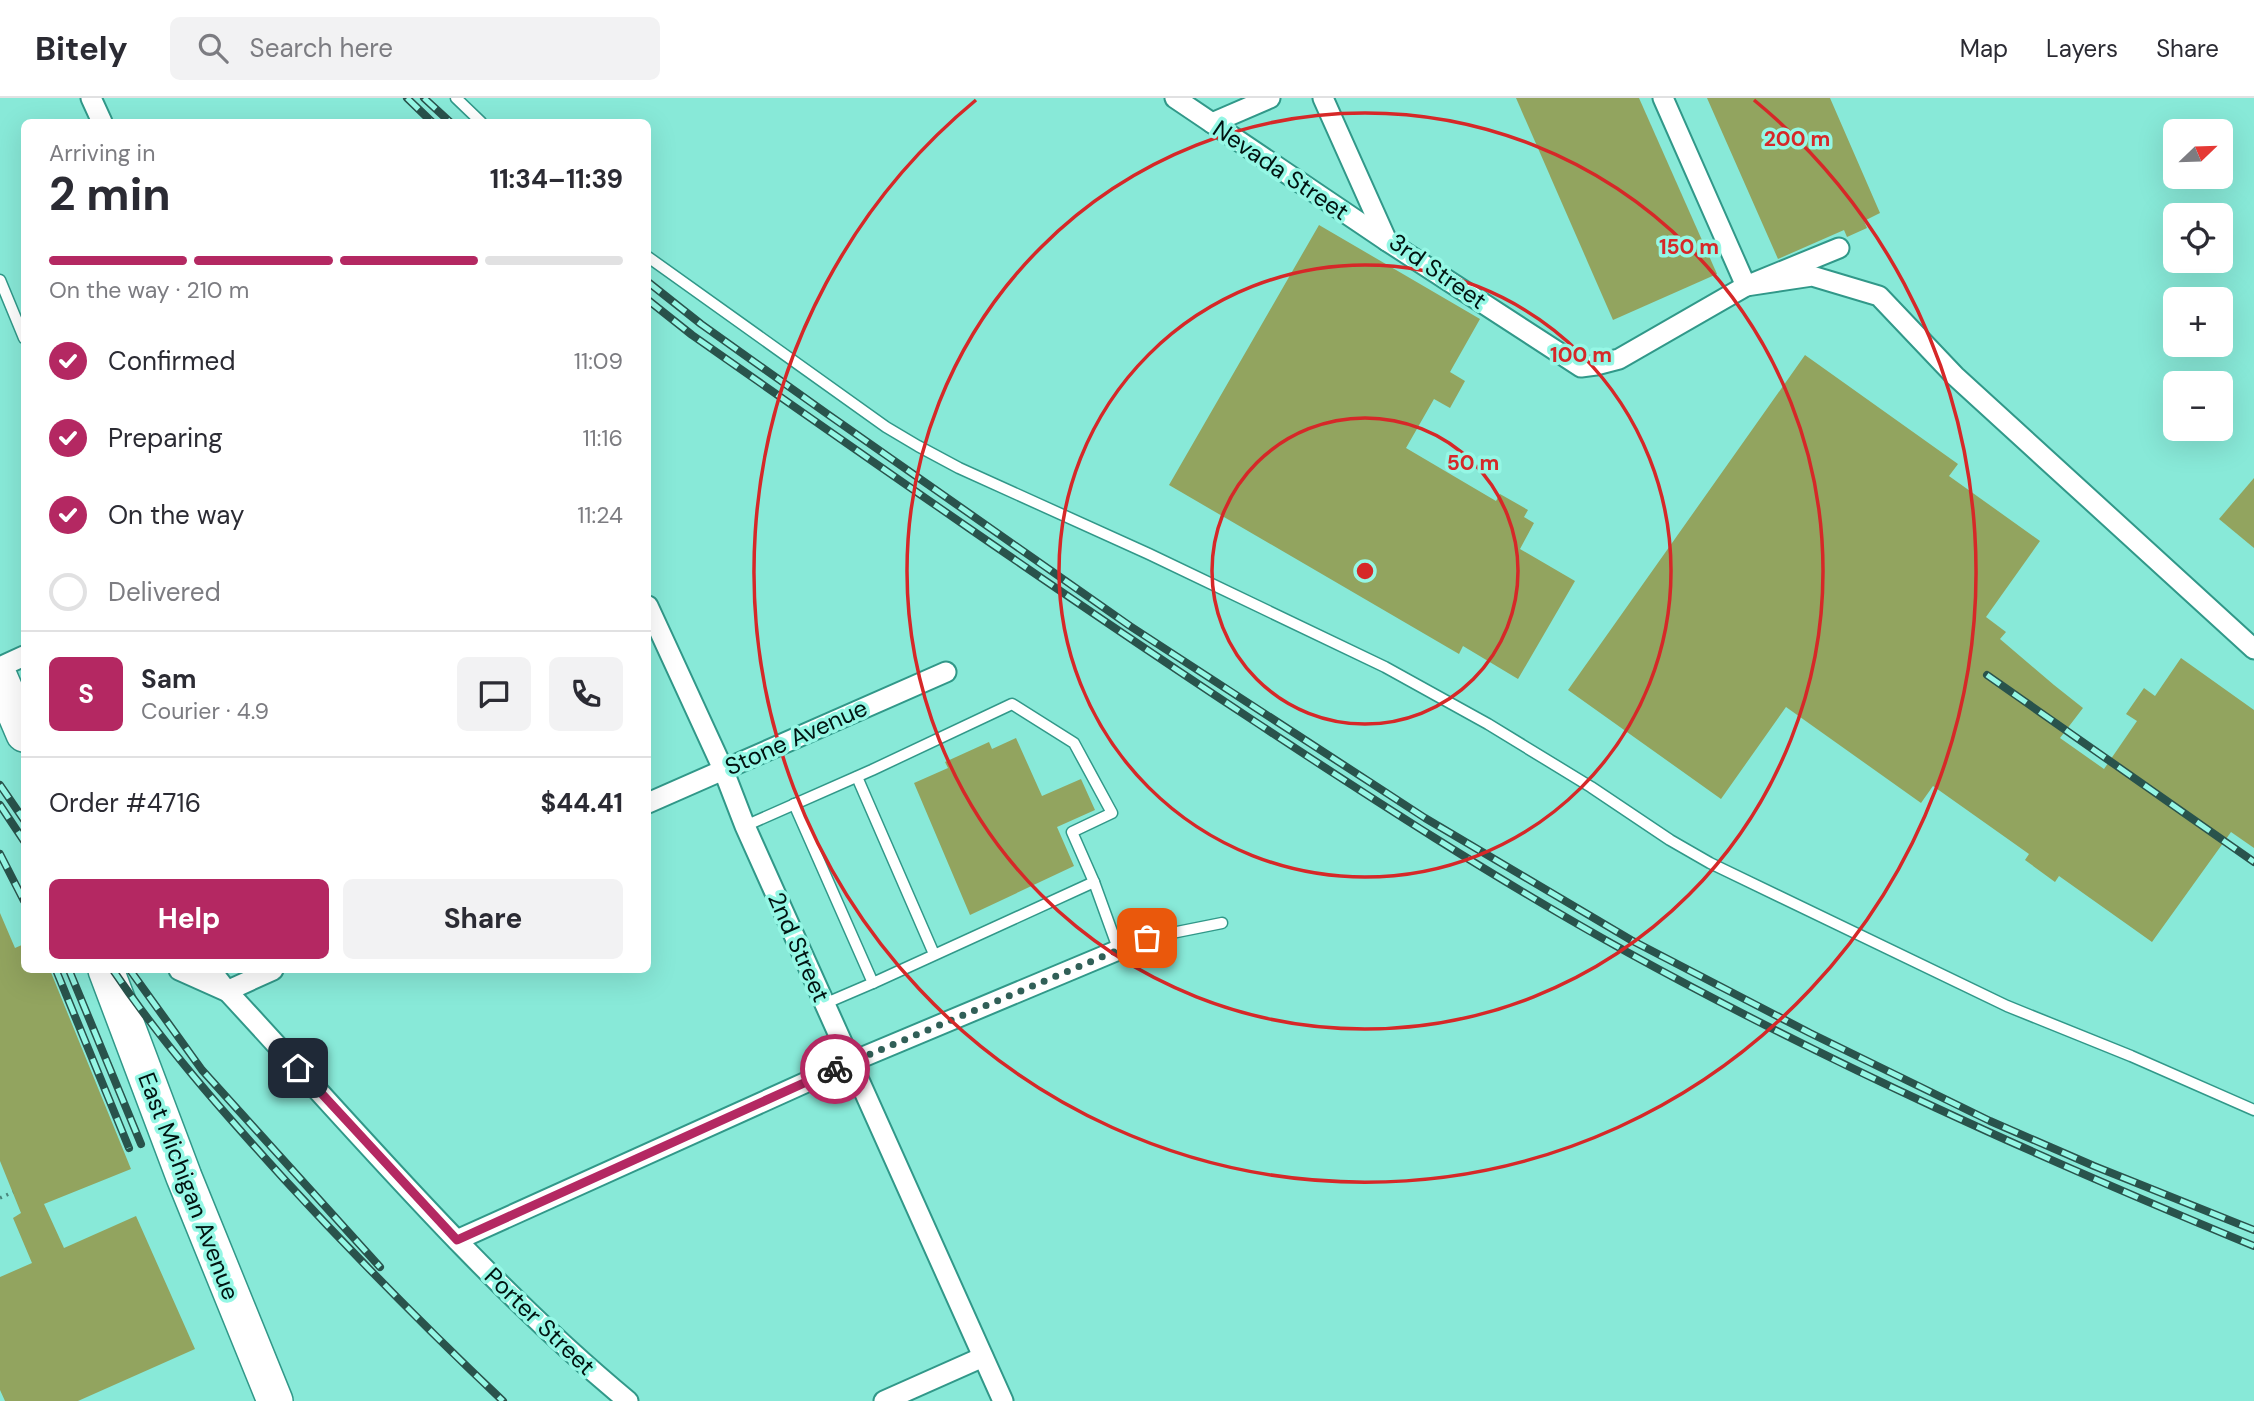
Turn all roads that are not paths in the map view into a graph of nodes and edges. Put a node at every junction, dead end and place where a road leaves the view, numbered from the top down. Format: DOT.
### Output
graph roads {
  1 [pos="91,98"];
  2 [pos="456,98"];
  3 [pos="1175,98"];
  4 [pos="1270,98"];
  5 [pos="1323,98"];
  6 [pos="1663,98"];
  7 [pos="101,119"];
  8 [pos="478,119"];
  9 [pos="1212,124"];
  10 [pos="1387,241"];
  11 [pos="1839,248"];
  12 [pos="651,259"];
  13 [pos="0,280"];
  14 [pos="1746,286"];
  15 [pos="21,331"];
  16 [pos="651,613"];
  17 [pos="2254,649"];
  18 [pos="21,657"];
  19 [pos="0,667"];
  20 [pos="946,672"];
  21 [pos="0,678"];
  22 [pos="21,727"];
  23 [pos="723,769"];
  24 [pos="857,777"];
  25 [pos="651,802"];
  26 [pos="794,804"];
  27 [pos="745,826"];
  28 [pos="1094,882"];
  29 [pos="1222,923"];
  30 [pos="1147,938"];
  31 [pos="1119,951"];
  32 [pos="934,954"];
  33 [pos="107,973"];
  34 [pos="186,973"];
  35 [pos="213,973"];
  36 [pos="266,973"];
  37 [pos="873,983"];
  38 [pos="227,991"];
  39 [pos="824,1004"];
  40 [pos="851,1062"];
  41 [pos="2254,1110"];
  42 [pos="457,1240"];
  43 [pos="983,1357"];
  44 [pos="275,1401"];
  45 [pos="628,1401"];
  46 [pos="884,1401"];
  47 [pos="1003,1401"];
  1 -- 7 [label="street"];
  2 -- 8 [label="lane"];
  3 -- 9 [label="street, Nevada Street"];
  4 -- 9 [label="street"];
  5 -- 10 [label="street, 3rd Street"];
  6 -- 14 [label="street"];
  9 -- 10 [label="street, Nevada Street"];
  10 -- 14 [label="street, 3rd Street"];
  11 -- 14 [label="street"];
  12 -- 41 [label="lane"];
  13 -- 15 [label="lane"];
  14 -- 17 [label="street"];
  16 -- 23 [label="street, 2nd Street"];
  18 -- 19 [label="street"];
  20 -- 23 [label="street, Stone Avenue"];
  21 -- 22 [label="highway"];
  23 -- 25 [label="street, Stone Avenue"];
  23 -- 27 [label="street, 2nd Street"];
  24 -- 26 [label="lane"];
  24 -- 28 [label="lane"];
  24 -- 32 [label="lane"];
  26 -- 27 [label="lane"];
  26 -- 37 [label="lane"];
  27 -- 39 [label="street, 2nd Street"];
  28 -- 31 [label="lane"];
  28 -- 32 [label="lane"];
  29 -- 30 [label="lane"];
  30 -- 31 [label="street"];
  31 -- 40 [label="street"];
  32 -- 37 [label="lane"];
  33 -- 44 [label="highway, East Michigan Avenue"];
  34 -- 38 [label="street, Porter Street"];
  35 -- 38 [label="street, Porter Street"];
  36 -- 38 [label="street"];
  37 -- 39 [label="lane"];
  38 -- 42 [label="street, Porter Street"];
  39 -- 40 [label="street, 2nd Street"];
  40 -- 42 [label="street"];
  40 -- 43 [label="street, 2nd Street"];
  42 -- 45 [label="street, Porter Street"];
  43 -- 46 [label="street"];
  43 -- 47 [label="street, 2nd Street"];
}
